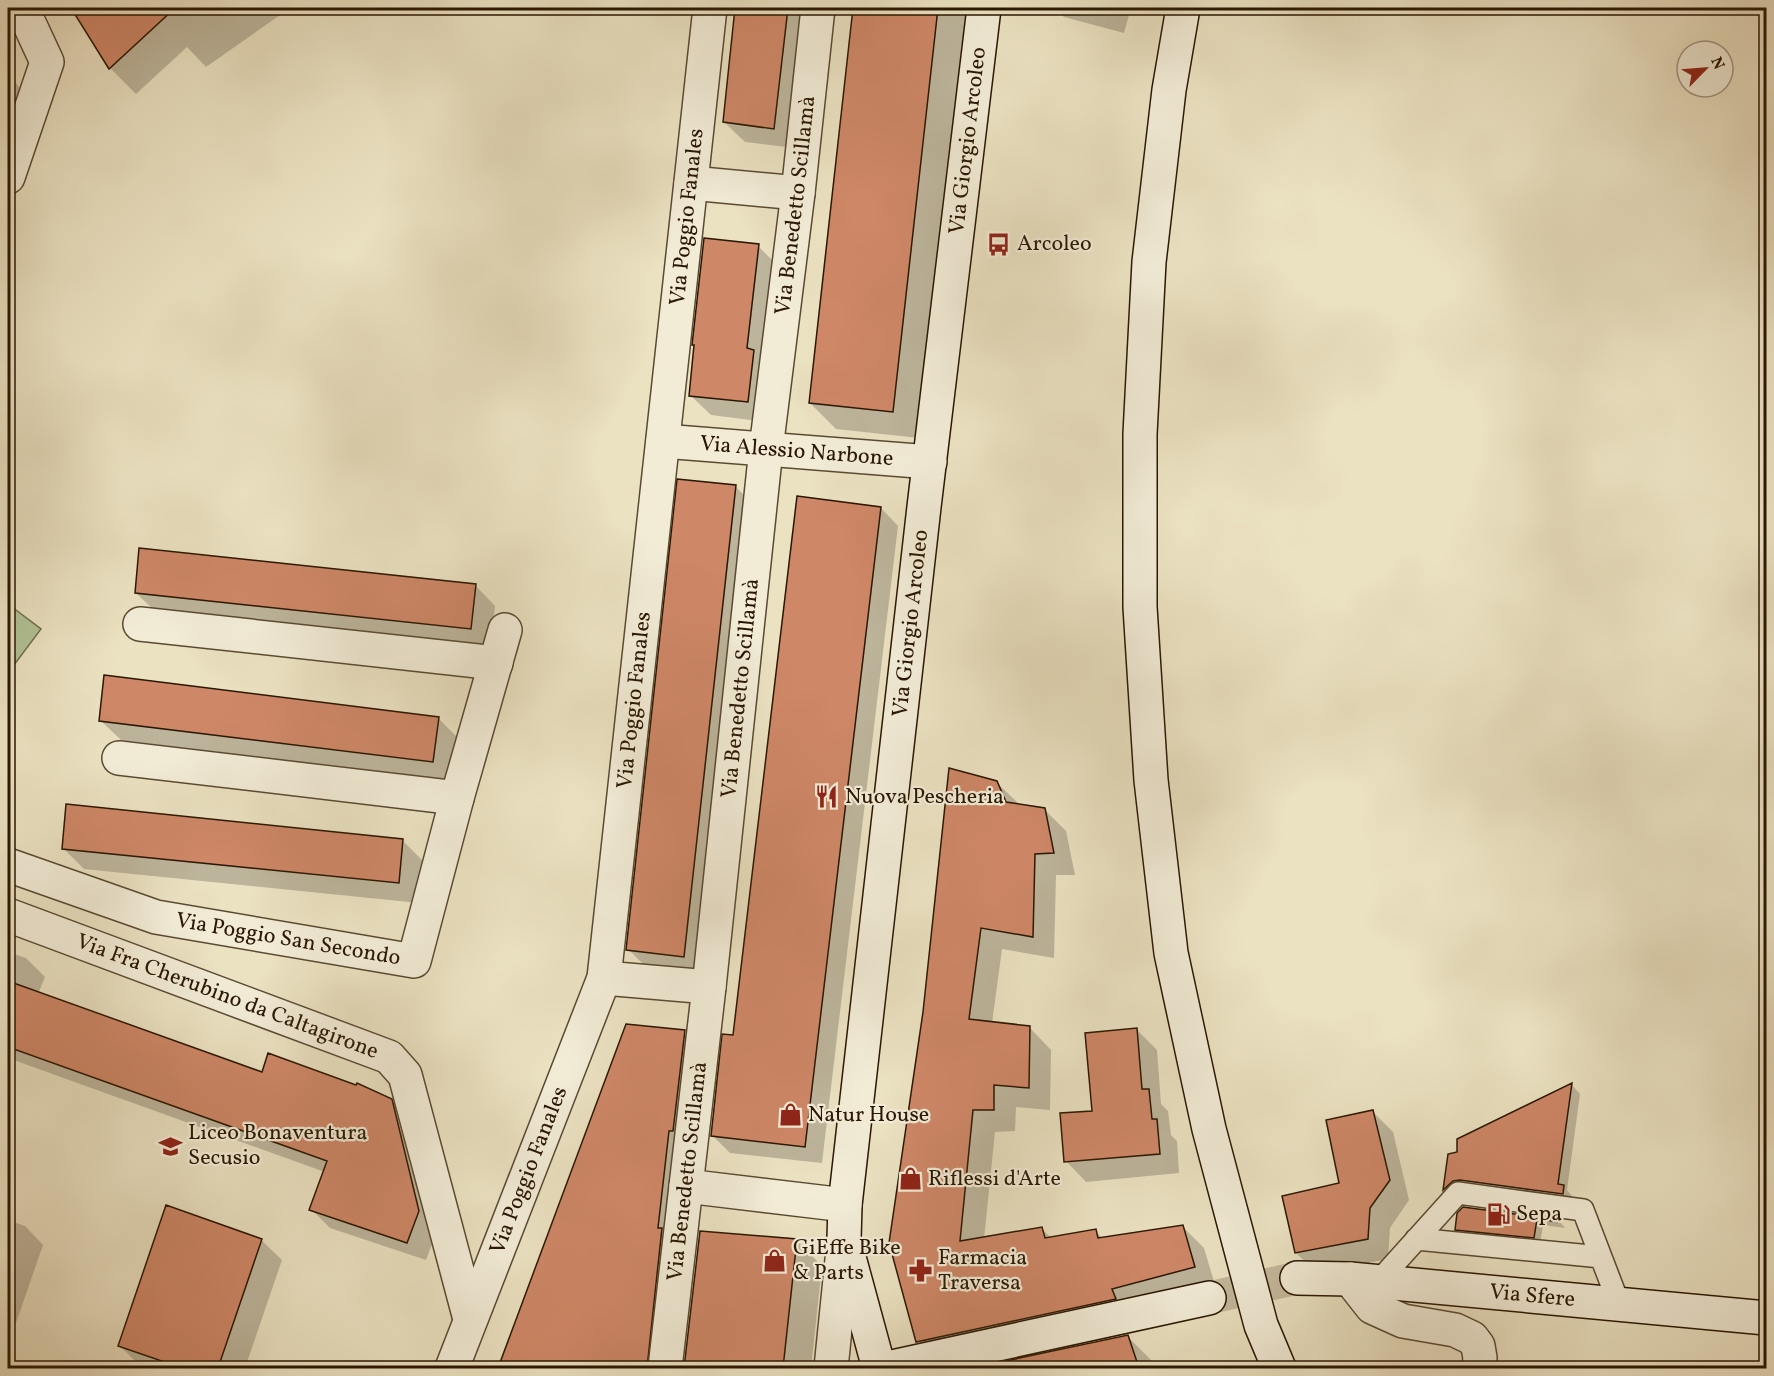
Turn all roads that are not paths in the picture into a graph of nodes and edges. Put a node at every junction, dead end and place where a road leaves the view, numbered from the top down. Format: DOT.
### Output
graph roads {
  1 [pos="22,8"];
  2 [pos="710,8"];
  3 [pos="818,8"];
  4 [pos="984,8"];
  5 [pos="1183,8"];
  6 [pos="8,177"];
  7 [pos="691,183"];
  8 [pos="798,193"];
  9 [pos="663,441"];
  10 [pos="766,449"];
  11 [pos="930,462"];
  12 [pos="140,624"];
  13 [pos="505,630"];
  14 [pos="496,663"];
  15 [pos="119,758"];
  16 [pos="457,798"];
  17 [pos="8,865"];
  18 [pos="8,915"];
  19 [pos="604,978"];
  20 [pos="709,987"];
  21 [pos="686,1186"];
  22 [pos="846,1205"];
  23 [pos="844,1239"];
  24 [pos="1416,1239"];
  25 [pos="1601,1257"];
  26 [pos="1298,1278"];
  27 [pos="1364,1280"];
  28 [pos="1209,1298"];
  29 [pos="1619,1304"];
  30 [pos="1767,1318"];
  31 [pos="470,1319"];
  32 [pos="452,1368"];
  33 [pos="664,1368"];
  34 [pos="831,1368"];
  35 [pos="879,1368"];
  36 [pos="887,1368"];
  37 [pos="1279,1368"];
  38 [pos="1479,1368"];
  1 -- 6 [label="street"];
  2 -- 7 [label="street, Via Poggio Fanales"];
  3 -- 8 [label="street, Via Benedetto Scillamà"];
  4 -- 11 [label="street, Via Giorgio Arcoleo"];
  5 -- 37 [label="street"];
  7 -- 8 [label="street"];
  7 -- 9 [label="street, Via Poggio Fanales"];
  8 -- 10 [label="street, Via Benedetto Scillamà"];
  9 -- 10 [label="street, Via Alessio Narbone"];
  9 -- 19 [label="street, Via Poggio Fanales"];
  10 -- 11 [label="street, Via Alessio Narbone"];
  10 -- 20 [label="street, Via Benedetto Scillamà"];
  11 -- 22 [label="street, Via Giorgio Arcoleo"];
  12 -- 14 [label="street"];
  13 -- 14 [label="street, Via Poggio San Secondo"];
  14 -- 16 [label="street, Via Poggio San Secondo"];
  15 -- 16 [label="street"];
  16 -- 17 [label="street, Via Poggio San Secondo"];
  18 -- 31 [label="street, Via Fra Cherubino da Caltagirone"];
  19 -- 20 [label="street"];
  19 -- 31 [label="street, Via Poggio Fanales"];
  20 -- 21 [label="street, Via Benedetto Scillamà"];
  21 -- 22 [label="street"];
  21 -- 33 [label="street, Via Benedetto Scillamà"];
  22 -- 23 [label="street, Via Giorgio Arcoleo"];
  23 -- 34 [label="street, Via Giorgio Arcoleo"];
  23 -- 35 [label="street, Via Giorgio Arcoleo"];
  24 -- 25 [label="lane"];
  24 -- 25 [label="lane"];
  24 -- 27 [label="lane"];
  25 -- 29 [label="lane"];
  26 -- 27 [label="street, Via Sfere"];
  27 -- 29 [label="street, Via Sfere"];
  27 -- 38 [label="street"];
  28 -- 36 [label="street"];
  29 -- 30 [label="street, Via Sfere"];
  31 -- 32 [label="street, Via Poggio Fanales"];
}
